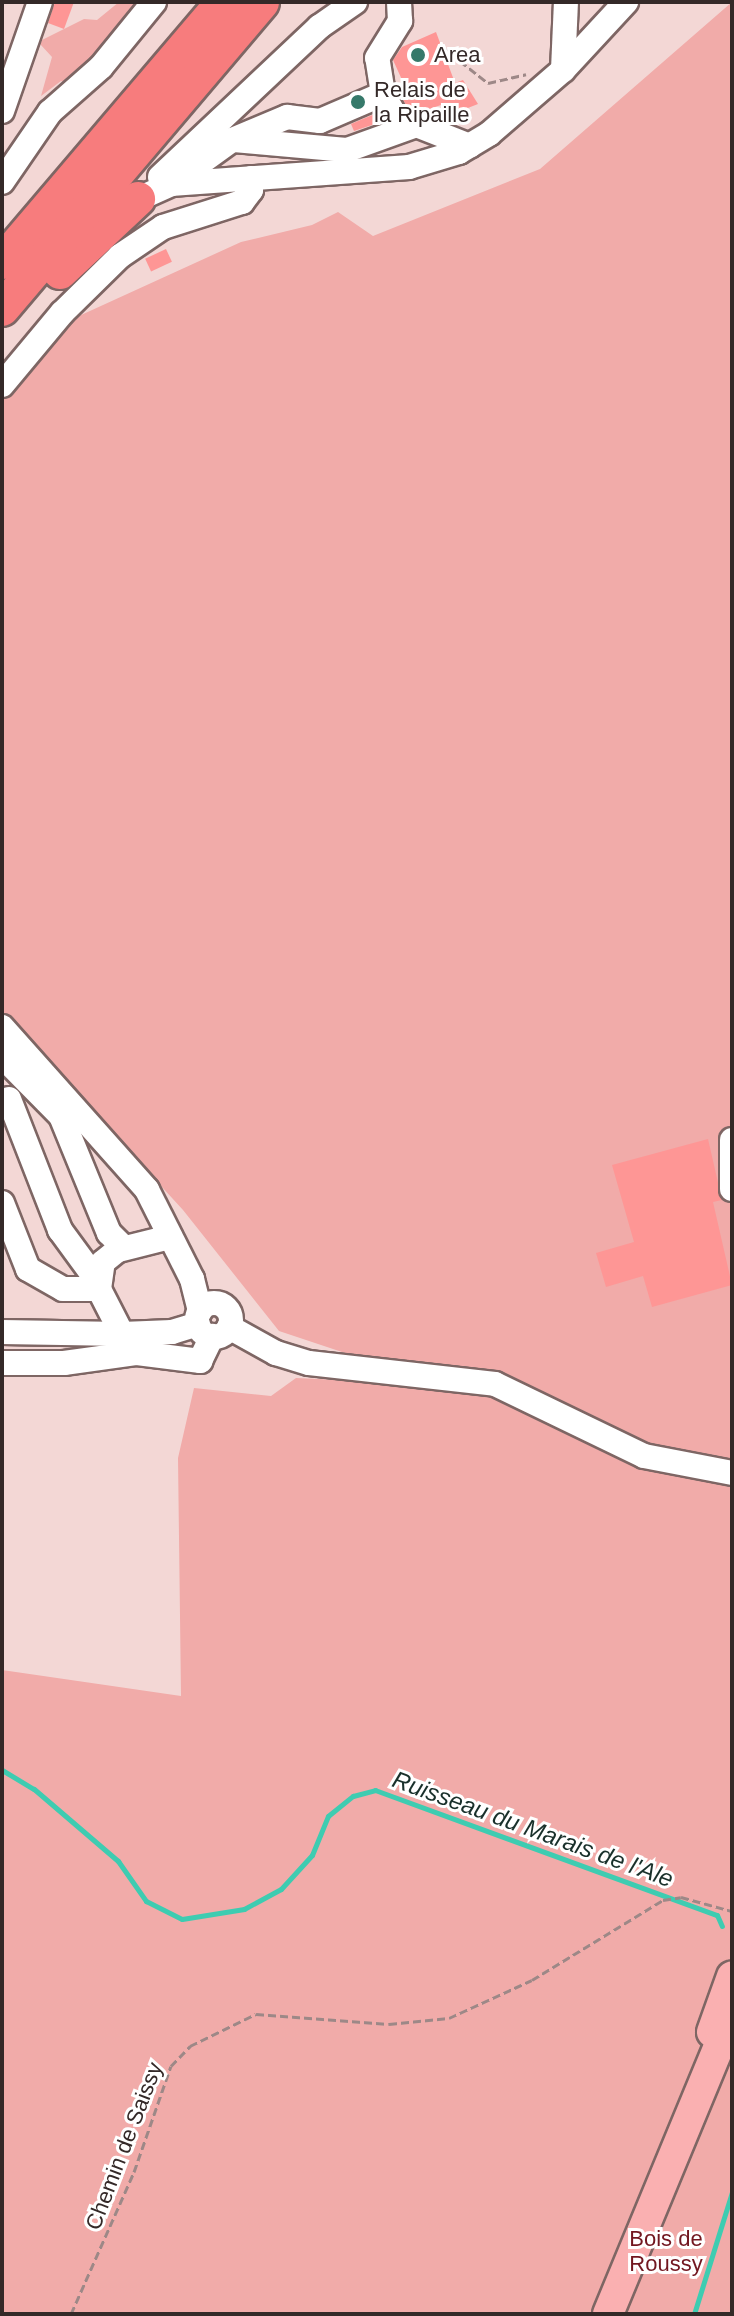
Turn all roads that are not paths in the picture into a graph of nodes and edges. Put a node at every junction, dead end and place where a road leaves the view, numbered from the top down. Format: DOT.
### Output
graph roads {
  1 [pos="40,2"];
  2 [pos="154,2"];
  3 [pos="223,2"];
  4 [pos="262,2"];
  5 [pos="355,2"];
  6 [pos="399,2"];
  7 [pos="566,2"];
  8 [pos="626,2"];
  9 [pos="563,70"];
  10 [pos="383,94"];
  11 [pos="4,106"];
  12 [pos="414,126"];
  13 [pos="232,140"];
  14 [pos="28,146"];
  15 [pos="470,146"];
  16 [pos="328,150"];
  17 [pos="347,172"];
  18 [pos="251,178"];
  19 [pos="2,182"];
  20 [pos="171,184"];
  21 [pos="138,199"];
  22 [pos="2,262"];
  23 [pos="2,309"];
  24 [pos="2,331"];
  25 [pos="2,385"];
  26 [pos="2,1027"];
  27 [pos="2,1056"];
  28 [pos="9,1099"];
  29 [pos="732,1140"];
  30 [pos="732,1189"];
  31 [pos="2,1203"];
  32 [pos="168,1228"];
  33 [pos="124,1248"];
  34 [pos="99,1286"];
  35 [pos="212,1320"];
  36 [pos="2,1332"];
  37 [pos="122,1334"];
  38 [pos="2,1363"];
  39 [pos="732,1473"];
  40 [pos="732,1976"];
  41 [pos="732,2015"];
  42 [pos="678,2140"];
  43 [pos="608,2314"];
  1 -- 11 [label="street"];
  2 -- 14 [label="street"];
  3 -- 22 [label="highway"];
  4 -- 23 [label="highway"];
  5 -- 21 [label="street"];
  6 -- 10 [label="street"];
  7 -- 9 [label="street"];
  8 -- 9 [label="street"];
  9 -- 15 [label="street"];
  10 -- 12 [label="street"];
  10 -- 13 [label="street"];
  11 -- 14 [label="street"];
  12 -- 15 [label="street"];
  12 -- 16 [label="street"];
  13 -- 16 [label="street"];
  13 -- 20 [label="street"];
  14 -- 19 [label="street"];
  15 -- 17 [label="street"];
  16 -- 17 [label="street"];
  17 -- 18 [label="street"];
  18 -- 20 [label="street"];
  18 -- 25 [label="street"];
  20 -- 21 [label="street"];
  21 -- 24 [label="highway"];
  26 -- 32 [label="street"];
  27 -- 33 [label="street"];
  28 -- 34 [label="street"];
  29 -- 30 [label="street"];
  31 -- 34 [label="street"];
  32 -- 33 [label="street"];
  32 -- 35 [label="street"];
  33 -- 34 [label="street"];
  34 -- 37 [label="street"];
  35 -- 37 [label="street"];
  35 -- 38 [label="street"];
  35 -- 39 [label="street"];
  36 -- 37 [label="street"];
  40 -- 42 [label="main road"];
  41 -- 42 [label="main road"];
  42 -- 43 [label="main road"];
}
